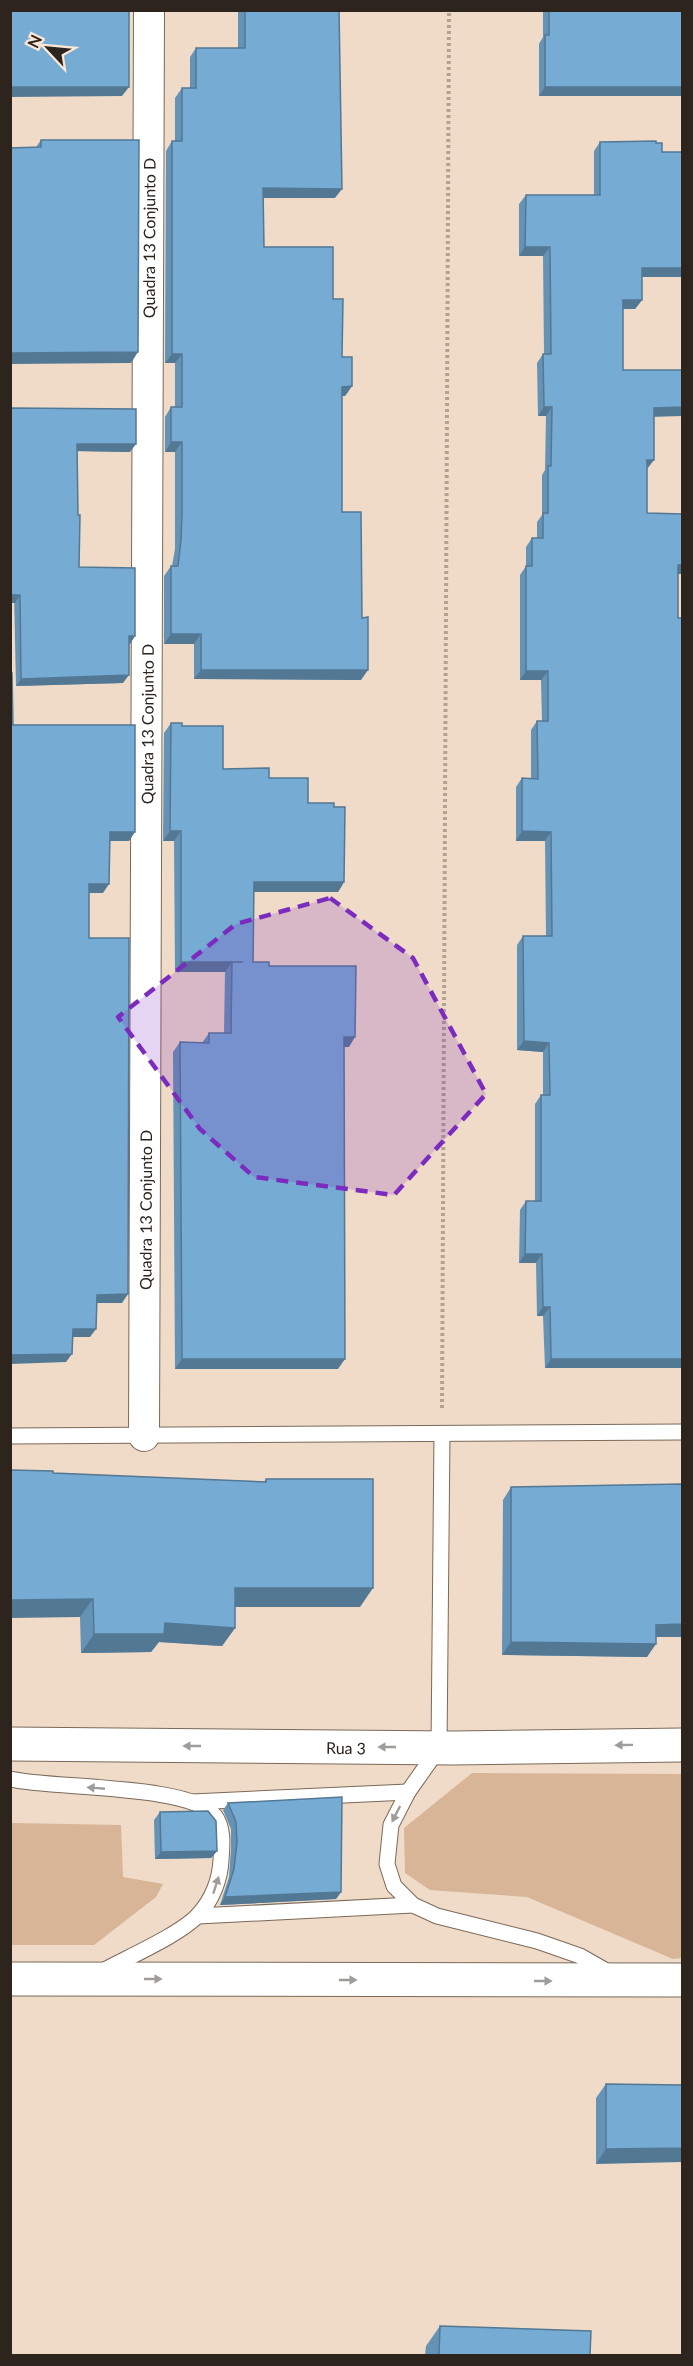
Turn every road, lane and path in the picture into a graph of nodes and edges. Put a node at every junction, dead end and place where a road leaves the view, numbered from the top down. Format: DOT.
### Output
graph roads {
  1 [pos="149,10"];
  2 [pos="449,10"];
  3 [pos="682,1432"];
  4 [pos="441,1434"];
  5 [pos="144,1436"];
  6 [pos="10,1437"];
  7 [pos="10,1744"];
  8 [pos="682,1745"];
  9 [pos="439,1748"];
  10 [pos="10,1779"];
  11 [pos="408,1792"];
  12 [pos="192,1802"];
  13 [pos="413,1905"];
  14 [pos="198,1916"];
  15 [pos="10,1979"];
  16 [pos="88,1979"];
  17 [pos="682,1980"];
  18 [pos="624,1981"];
  1 -- 5 [label="street, Quadra 13 Conjunto D"];
  2 -- 4 [label="path"];
  3 -- 4 [label="lane"];
  4 -- 5 [label="lane"];
  4 -- 9 [label="lane"];
  5 -- 6 [label="lane"];
  9 -- 7 [label="main road, Rua 3, one-way"];
  8 -- 9 [label="main road, Rua 3, one-way"];
  9 -- 11 [label="lane"];
  12 -- 10 [label="lane, one-way"];
  11 -- 12 [label="lane"];
  11 -- 13 [label="lane, one-way"];
  14 -- 12 [label="lane, one-way"];
  13 -- 14 [label="lane"];
  13 -- 18 [label="lane"];
  14 -- 16 [label="lane"];
  15 -- 16 [label="main road"];
  16 -- 18 [label="main road, one-way"];
  17 -- 18 [label="main road"];
}
